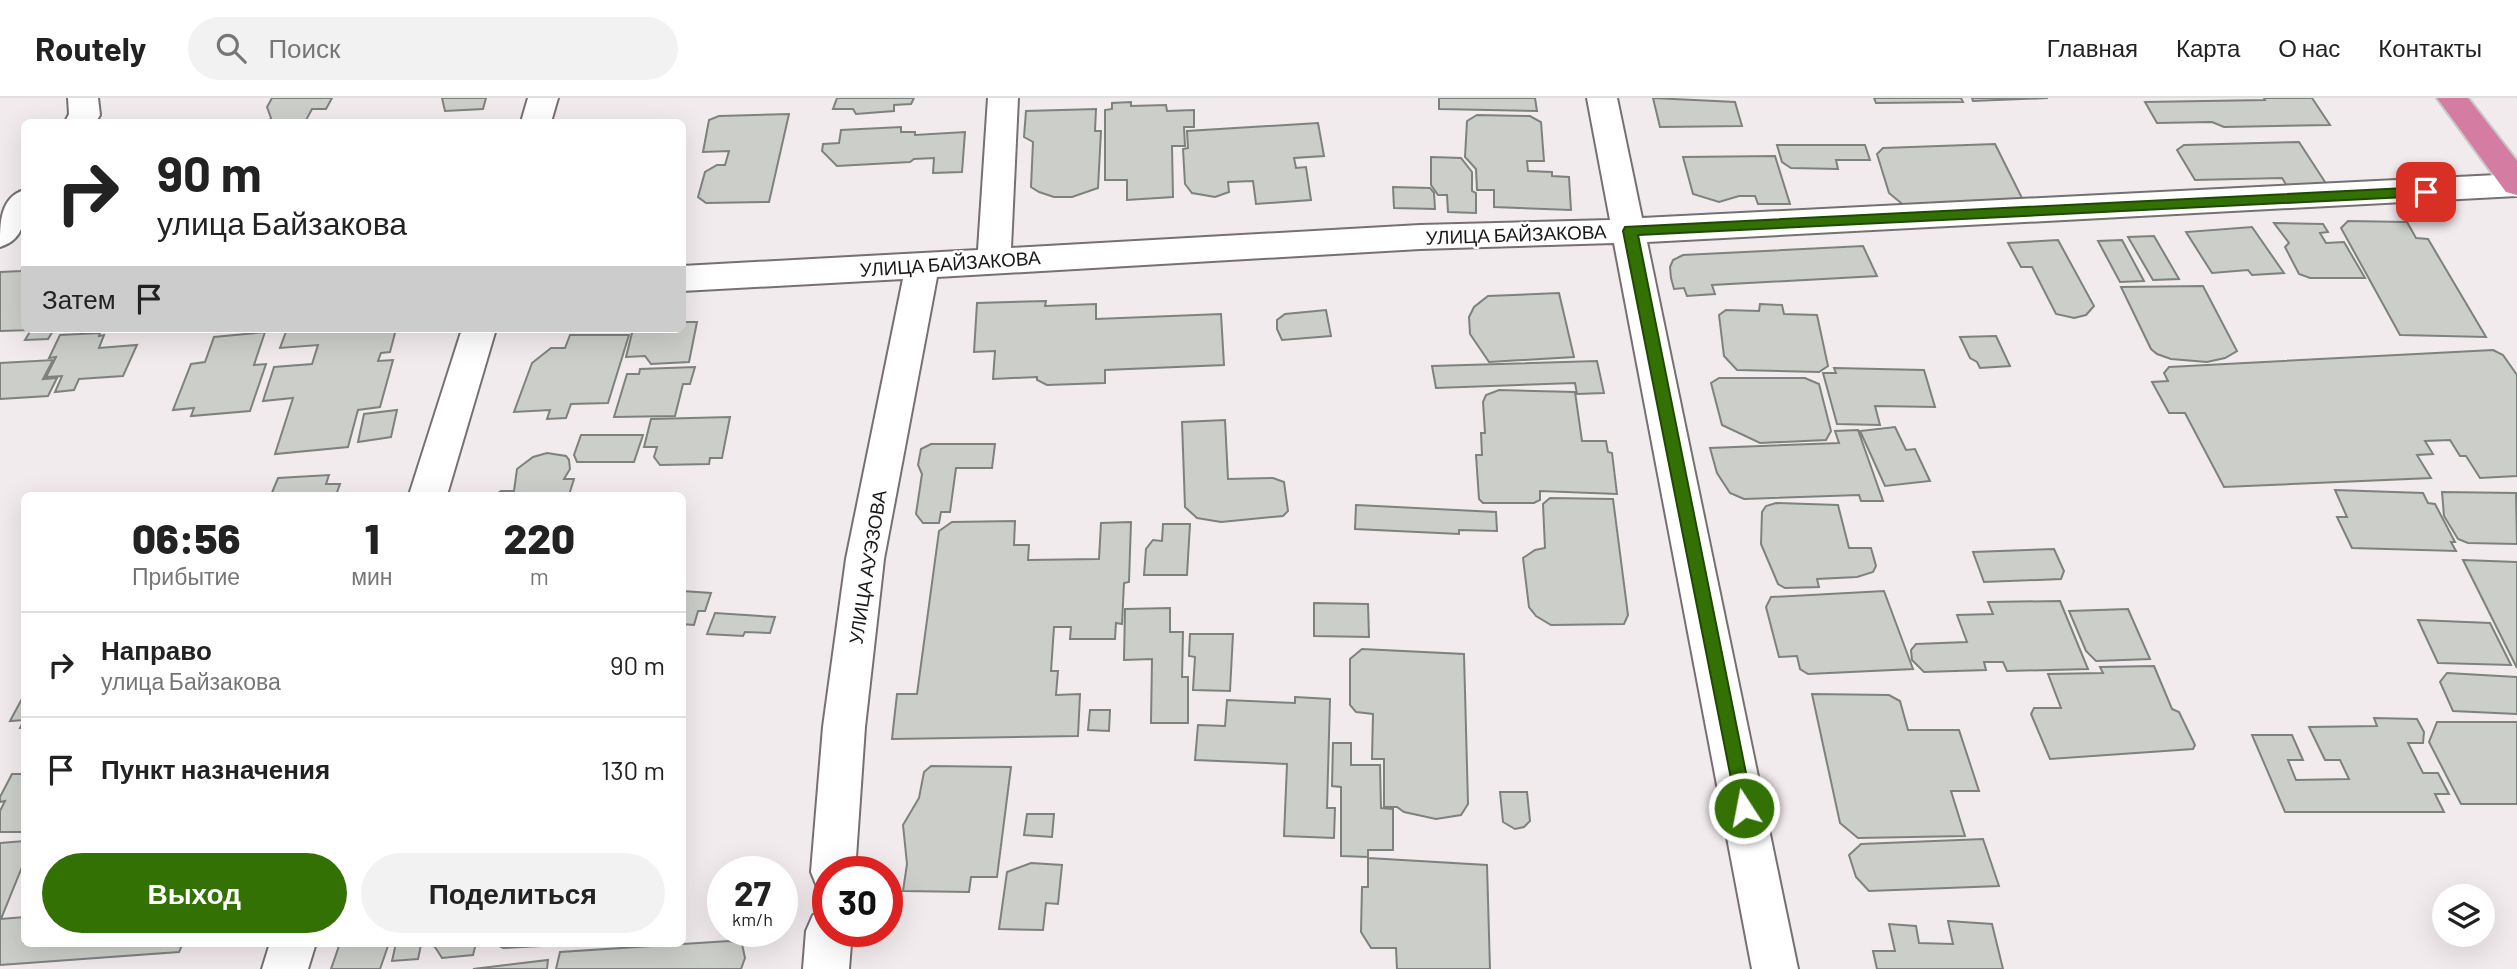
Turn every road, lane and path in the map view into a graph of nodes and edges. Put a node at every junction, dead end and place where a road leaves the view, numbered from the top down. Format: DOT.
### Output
graph roads {
  1 [pos="83,98"];
  2 [pos="543,98"];
  3 [pos="1003,98"];
  4 [pos="1602,98"];
  5 [pos="2452,98"];
  6 [pos="82,119"];
  7 [pos="537,119"];
  8 [pos="2517,185"];
  9 [pos="21,205"];
  10 [pos="1630,231"];
  11 [pos="0,235"];
  12 [pos="994,259"];
  13 [pos="922,266"];
  14 [pos="686,279"];
  15 [pos="478,333"];
  16 [pos="429,492"];
  17 [pos="834,856"];
  18 [pos="292,947"];
  19 [pos="828,947"];
  20 [pos="285,969"];
  21 [pos="826,969"];
  22 [pos="1775,969"];
  1 -- 6 [label="street"];
  2 -- 7 [label="street"];
  3 -- 12 [label="street"];
  4 -- 10 [label="street"];
  5 -- 8 [label="highway"];
  8 -- 10 [label="street, УЛИЦА БАЙЗАКОВА"];
  9 -- 11 [label="street"];
  10 -- 12 [label="street, УЛИЦА БАЙЗАКОВА"];
  10 -- 22 [label="street"];
  12 -- 13 [label="street, УЛИЦА БАЙЗАКОВА"];
  13 -- 14 [label="street, УЛИЦА БАЙЗАКОВА"];
  13 -- 17 [label="street, УЛИЦА АУЭЗОВА"];
  15 -- 16 [label="street"];
  18 -- 20 [label="street"];
  19 -- 21 [label="street"];
}
